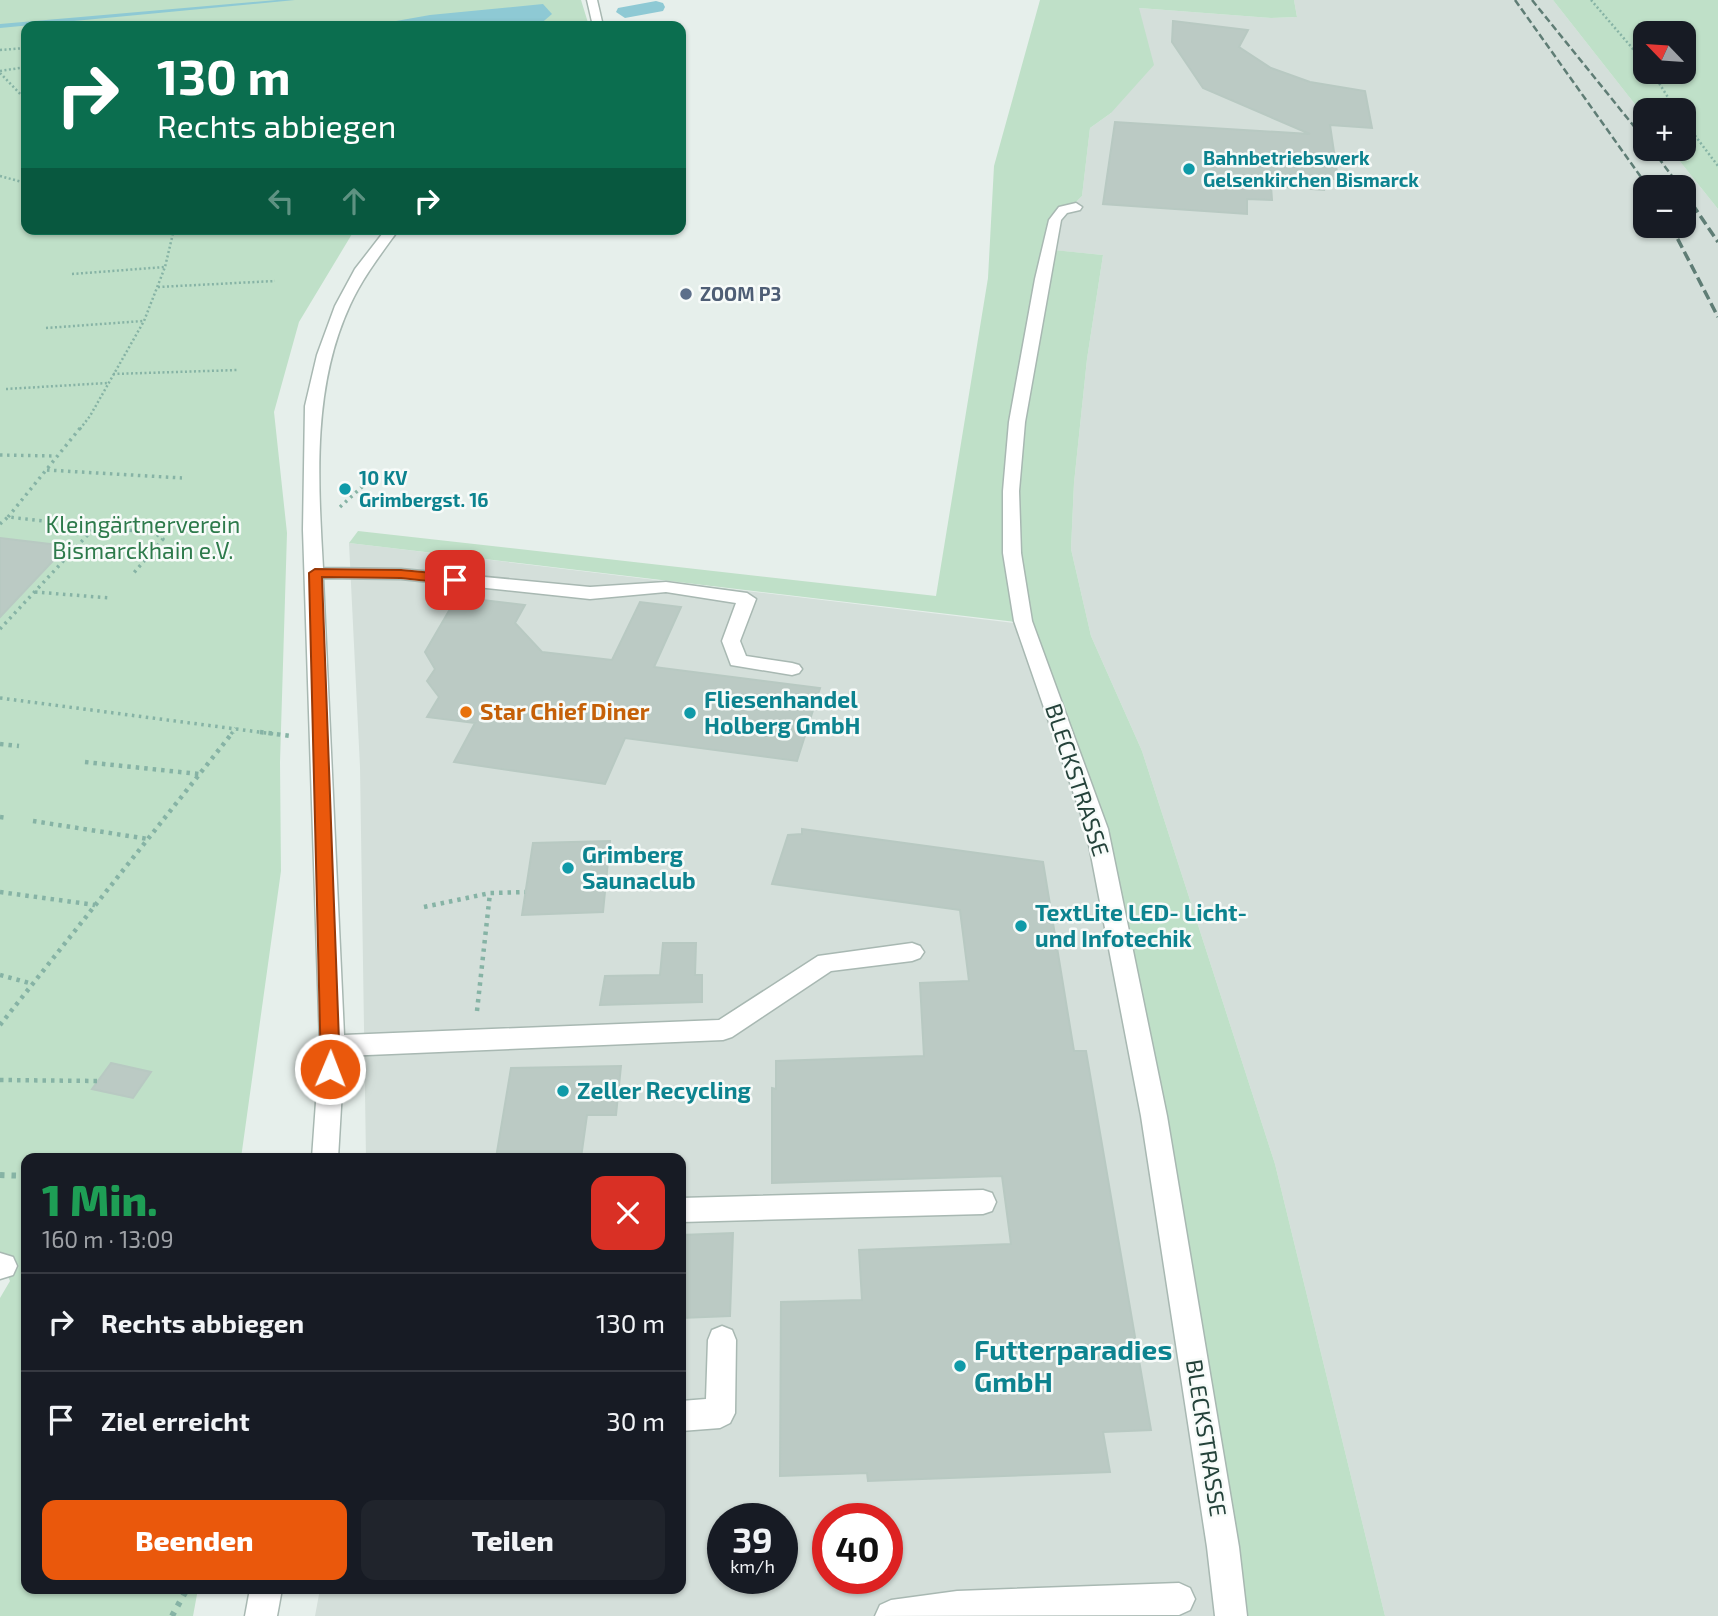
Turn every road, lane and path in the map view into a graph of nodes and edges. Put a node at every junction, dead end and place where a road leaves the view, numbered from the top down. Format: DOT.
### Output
graph roads {
  1 [pos="592,0"];
  2 [pos="1591,0"];
  3 [pos="597,21"];
  4 [pos="21,48"];
  5 [pos="1633,49"];
  6 [pos="0,50"];
  7 [pos="21,68"];
  8 [pos="0,72"];
  9 [pos="21,95"];
  10 [pos="1696,137"];
  11 [pos="1718,166"];
  12 [pos="0,176"];
  13 [pos="21,182"];
  14 [pos="1076,207"];
  15 [pos="173,235"];
  16 [pos="388,235"];
  17 [pos="165,267"];
  18 [pos="72,274"];
  19 [pos="275,281"];
  20 [pos="158,287"];
  21 [pos="144,321"];
  22 [pos="46,328"];
  23 [pos="238,370"];
  24 [pos="112,374"];
  25 [pos="107,383"];
  26 [pos="6,389"];
  27 [pos="0,454"];
  28 [pos="57,456"];
  29 [pos="47,470"];
  30 [pos="398,476"];
  31 [pos="182,478"];
  32 [pos="342,505"];
  33 [pos="8,517"];
  34 [pos="0,524"];
  35 [pos="95,526"];
  36 [pos="315,573"];
  37 [pos="132,575"];
  38 [pos="34,592"];
  39 [pos="110,598"];
  40 [pos="0,629"];
  41 [pos="792,669"];
  42 [pos="0,698"];
  43 [pos="236,728"];
  44 [pos="322,740"];
  45 [pos="0,744"];
  46 [pos="19,746"];
  47 [pos="85,762"];
  48 [pos="200,774"];
  49 [pos="0,817"];
  50 [pos="8,818"];
  51 [pos="33,821"];
  52 [pos="148,839"];
  53 [pos="0,892"];
  54 [pos="525,892"];
  55 [pos="490,893"];
  56 [pos="96,905"];
  57 [pos="424,907"];
  58 [pos="912,952"];
  59 [pos="0,975"];
  60 [pos="33,984"];
  61 [pos="0,1025"];
  62 [pos="471,1042"];
  63 [pos="332,1046"];
  64 [pos="0,1080"];
  65 [pos="98,1081"];
  66 [pos="325,1153"];
  67 [pos="0,1175"];
  68 [pos="21,1176"];
  69 [pos="983,1202"];
  70 [pos="686,1210"];
  71 [pos="722,1340"];
  72 [pos="686,1416"];
  73 [pos="184,1594"];
  74 [pos="265,1594"];
  75 [pos="1179,1599"];
  76 [pos="172,1616"];
  77 [pos="261,1616"];
  78 [pos="891,1616"];
  79 [pos="1231,1616"];
  1 -- 3 [label="street"];
  2 -- 5 [label="path"];
  4 -- 6 [label="path"];
  7 -- 8 [label="path"];
  8 -- 9 [label="path"];
  10 -- 11 [label="path"];
  12 -- 13 [label="path"];
  14 -- 79 [label="street, BLECKSTRASSE"];
  15 -- 17 [label="path"];
  16 -- 36 [label="street"];
  17 -- 18 [label="path"];
  17 -- 20 [label="path"];
  19 -- 20 [label="path"];
  20 -- 21 [label="path"];
  21 -- 22 [label="path"];
  21 -- 24 [label="path"];
  23 -- 24 [label="path"];
  24 -- 25 [label="path"];
  25 -- 26 [label="path"];
  25 -- 28 [label="path"];
  27 -- 28 [label="path"];
  28 -- 29 [label="path"];
  29 -- 31 [label="path"];
  29 -- 33 [label="path"];
  30 -- 32 [label="path"];
  33 -- 34 [label="path"];
  33 -- 35 [label="path"];
  35 -- 37 [label="path"];
  35 -- 38 [label="path"];
  36 -- 41 [label="street"];
  36 -- 44 [label="street"];
  38 -- 39 [label="path"];
  38 -- 40 [label="path"];
  42 -- 43 [label="path"];
  43 -- 44 [label="path"];
  43 -- 48 [label="path"];
  44 -- 63 [label="street"];
  45 -- 46 [label="path"];
  47 -- 48 [label="path"];
  48 -- 52 [label="path"];
  49 -- 50 [label="path"];
  51 -- 52 [label="path"];
  52 -- 56 [label="path"];
  53 -- 56 [label="path"];
  54 -- 55 [label="path"];
  55 -- 57 [label="path"];
  55 -- 62 [label="path"];
  56 -- 60 [label="path"];
  58 -- 62 [label="street"];
  59 -- 60 [label="path"];
  60 -- 61 [label="path"];
  62 -- 63 [label="street"];
  63 -- 66 [label="street"];
  64 -- 65 [label="path"];
  67 -- 68 [label="path"];
  69 -- 70 [label="street"];
  71 -- 72 [label="street"];
  73 -- 76 [label="path"];
  74 -- 77 [label="street"];
  75 -- 78 [label="street"];
}
